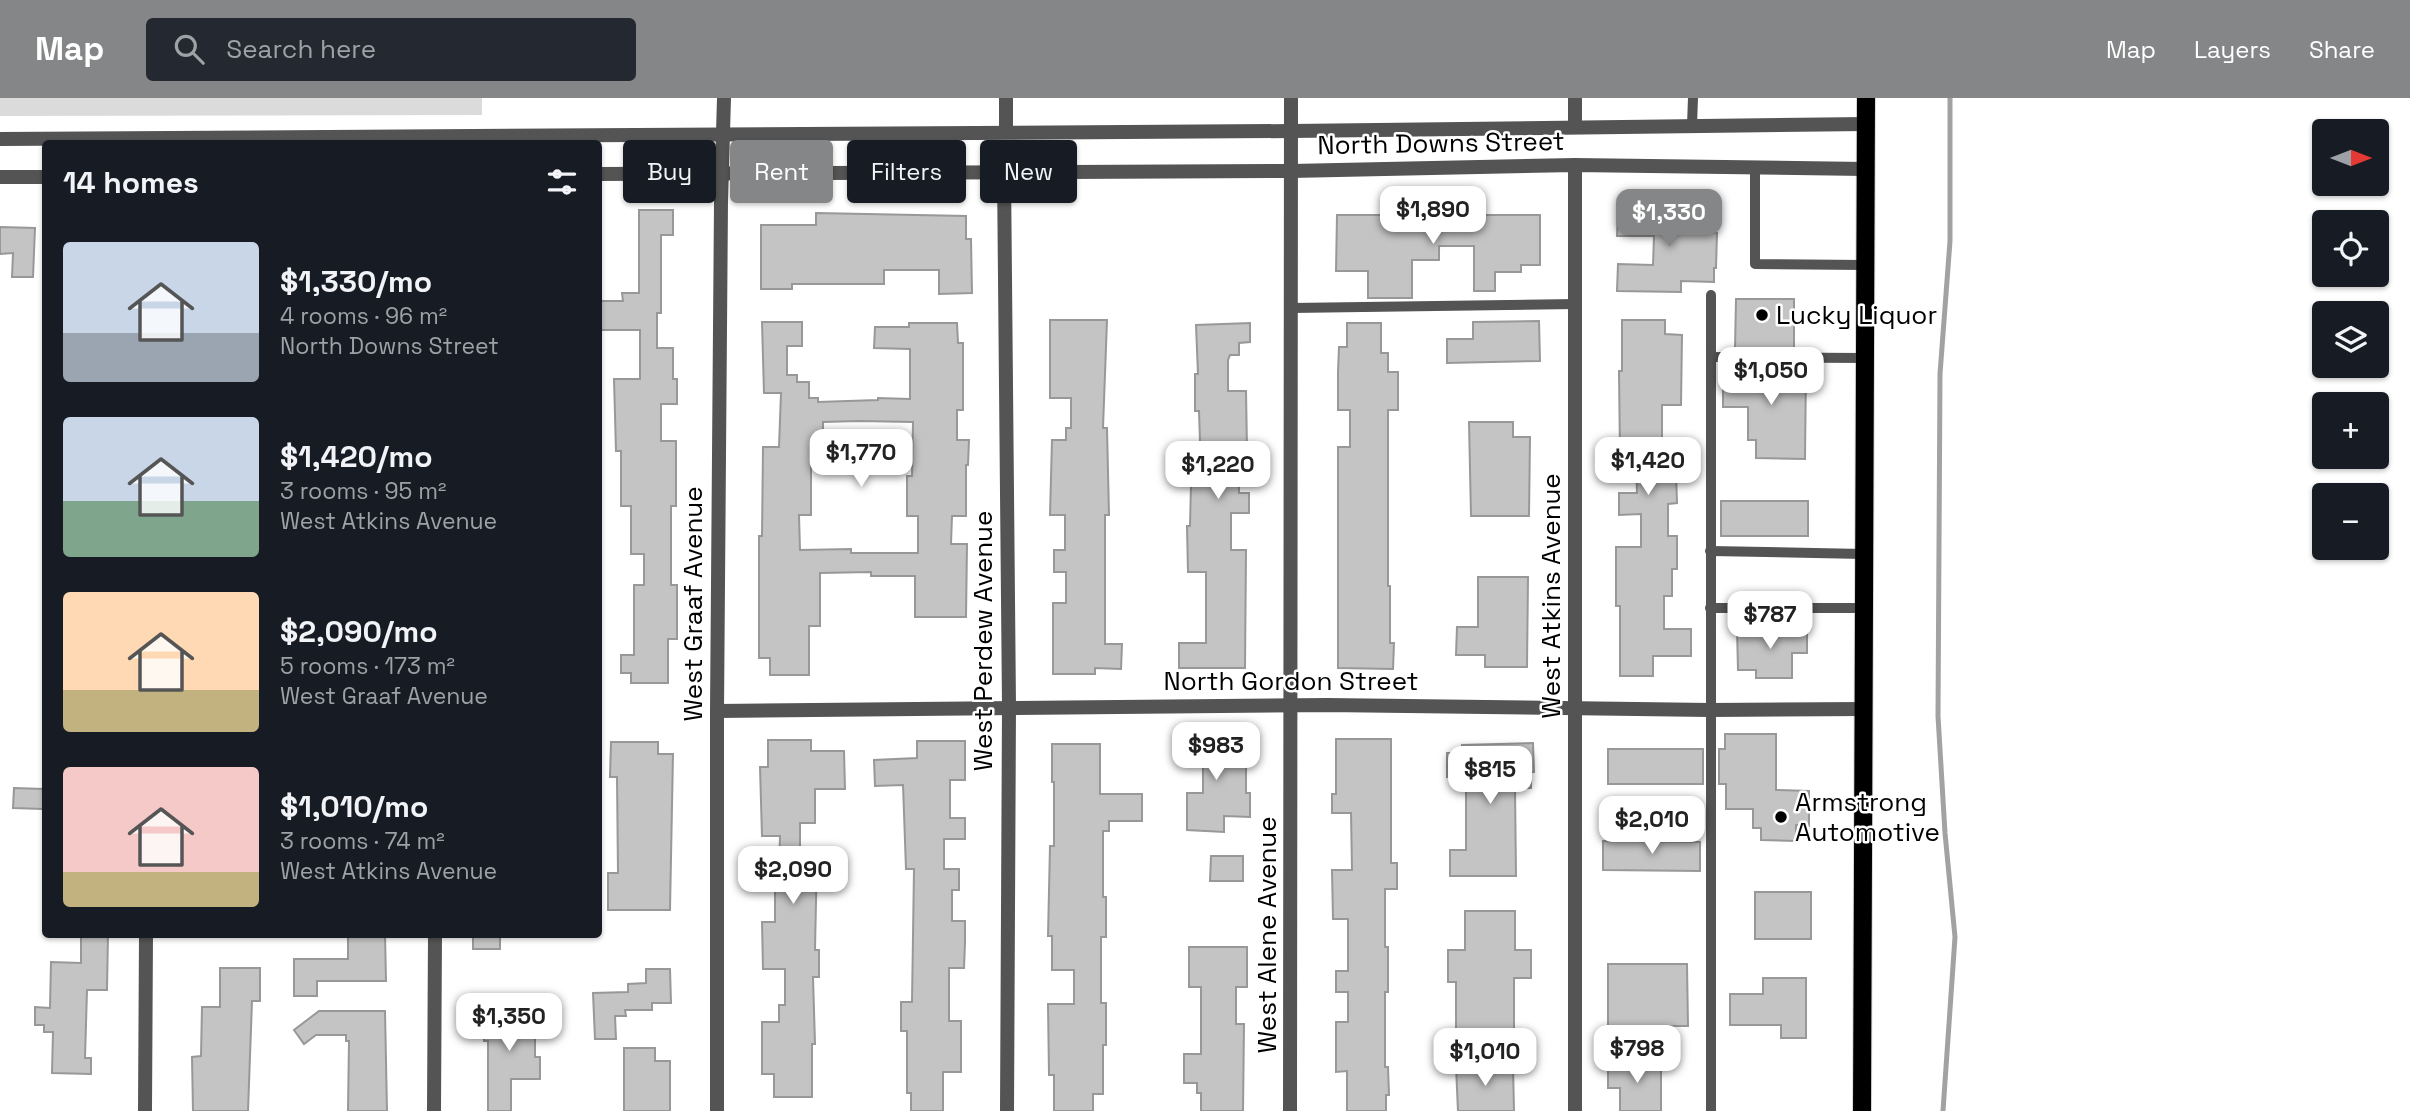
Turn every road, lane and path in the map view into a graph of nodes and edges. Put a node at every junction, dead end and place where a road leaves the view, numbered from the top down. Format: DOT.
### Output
graph roads {
  1 [pos="724,98"];
  2 [pos="1006,98"];
  3 [pos="1291,98"];
  4 [pos="1575,98"];
  5 [pos="1693,98"];
  6 [pos="1866,98"];
  7 [pos="1866,124"];
  8 [pos="1692,125"];
  9 [pos="1575,126"];
  10 [pos="1291,131"];
  11 [pos="1006,132"];
  12 [pos="723,134"];
  13 [pos="0,139"];
  14 [pos="74,140"];
  15 [pos="231,140"];
  16 [pos="1575,165"];
  17 [pos="1755,166"];
  18 [pos="1865,169"];
  19 [pos="1291,171"];
  20 [pos="980,172"];
  21 [pos="1077,172"];
  22 [pos="602,174"];
  23 [pos="722,174"];
  24 [pos="0,177"];
  25 [pos="42,177"];
  26 [pos="1004,203"];
  27 [pos="1864,265"];
  28 [pos="1711,295"];
  29 [pos="1576,304"];
  30 [pos="1292,308"];
  31 [pos="1711,357"];
  32 [pos="1864,358"];
  33 [pos="1710,551"];
  34 [pos="1864,554"];
  35 [pos="1710,608"];
  36 [pos="1864,608"];
  37 [pos="1292,705"];
  38 [pos="1009,706"];
  39 [pos="1576,707"];
  40 [pos="1865,709"];
  41 [pos="1710,710"];
  42 [pos="717,711"];
  43 [pos="146,938"];
  44 [pos="435,938"];
  45 [pos="145,1111"];
  46 [pos="434,1111"];
  47 [pos="717,1111"];
  48 [pos="1007,1111"];
  49 [pos="1290,1111"];
  50 [pos="1575,1111"];
  51 [pos="1711,1111"];
  52 [pos="1862,1111"];
  1 -- 12 [label="street, West Graaf Avenue"];
  2 -- 11 [label="street"];
  3 -- 10 [label="street, West Alene Avenue"];
  4 -- 9 [label="street"];
  5 -- 8 [label="lane"];
  6 -- 7 [label="main road"];
  7 -- 8 [label="street, North Downs Street"];
  7 -- 18 [label="main road"];
  8 -- 9 [label="street, North Downs Street"];
  9 -- 10 [label="street, North Downs Street"];
  10 -- 11 [label="street, North Downs Street"];
  10 -- 19 [label="street, West Alene Avenue"];
  11 -- 12 [label="street, North Downs Street"];
  12 -- 15 [label="street, North Downs Street"];
  12 -- 23 [label="street, West Graaf Avenue"];
  13 -- 14 [label="street, North Downs Street"];
  16 -- 17 [label="street, North Downs Street"];
  16 -- 19 [label="street, North Downs Street"];
  16 -- 29 [label="street, West Atkins Avenue"];
  17 -- 18 [label="street, North Downs Street"];
  17 -- 27 [label="lane"];
  18 -- 27 [label="main road"];
  19 -- 21 [label="street, North Downs Street"];
  19 -- 30 [label="street, West Alene Avenue"];
  20 -- 23 [label="street, North Downs Street"];
  22 -- 23 [label="street, North Downs Street"];
  23 -- 42 [label="street, West Graaf Avenue"];
  24 -- 25 [label="street"];
  26 -- 38 [label="street, West Perdew Avenue"];
  27 -- 32 [label="main road"];
  28 -- 31 [label="lane"];
  29 -- 30 [label="lane"];
  29 -- 39 [label="street, West Atkins Avenue"];
  30 -- 37 [label="street, West Alene Avenue"];
  31 -- 32 [label="lane"];
  31 -- 33 [label="lane"];
  32 -- 34 [label="main road"];
  33 -- 34 [label="lane"];
  33 -- 35 [label="lane"];
  34 -- 36 [label="main road"];
  35 -- 36 [label="lane"];
  35 -- 41 [label="lane"];
  36 -- 40 [label="main road"];
  37 -- 38 [label="street, North Gordon Street"];
  37 -- 39 [label="street, North Gordon Street"];
  37 -- 49 [label="street, West Alene Avenue"];
  38 -- 42 [label="street, North Gordon Street"];
  38 -- 48 [label="street, West Perdew Avenue"];
  39 -- 41 [label="street, North Gordon Street"];
  39 -- 50 [label="street, West Atkins Avenue"];
  40 -- 41 [label="street, North Gordon Street"];
  40 -- 52 [label="main road"];
  41 -- 51 [label="lane"];
  42 -- 47 [label="street, West Graaf Avenue"];
  43 -- 45 [label="street"];
  44 -- 46 [label="street"];
}
